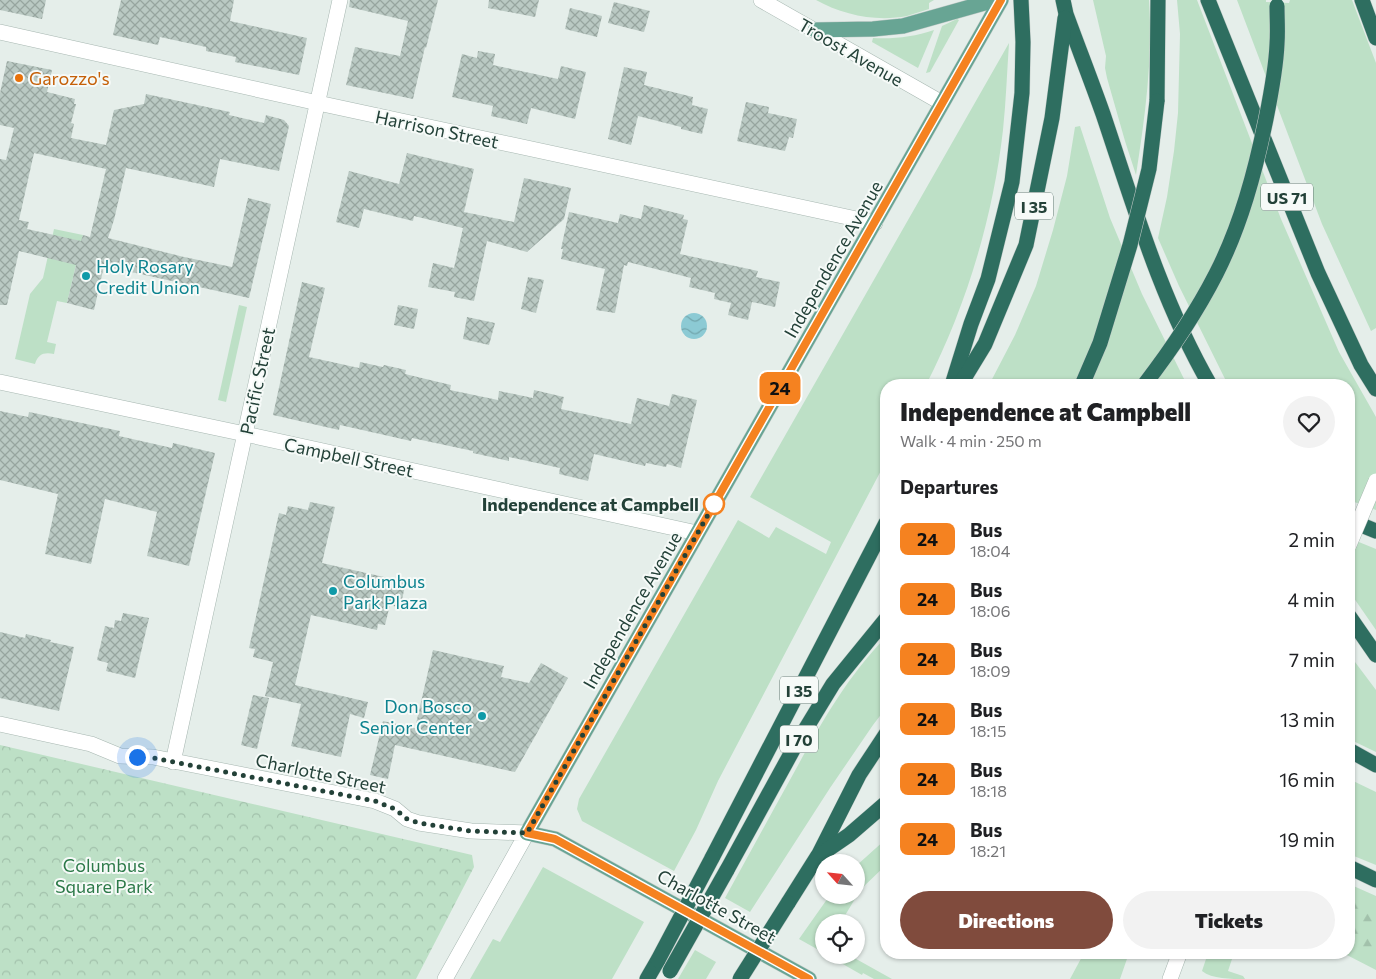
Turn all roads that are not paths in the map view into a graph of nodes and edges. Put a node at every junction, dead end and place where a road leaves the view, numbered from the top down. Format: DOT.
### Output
graph roads {
  1 [pos="340,0"];
  2 [pos="761,0"];
  3 [pos="995,0"];
  4 [pos="1001,0"];
  5 [pos="1022,0"];
  6 [pos="1158,0"];
  7 [pos="1208,0"];
  8 [pos="1362,0"];
  9 [pos="1277,3"];
  10 [pos="1065,7"];
  11 [pos="815,30"];
  12 [pos="0,32"];
  13 [pos="1376,38"];
  14 [pos="318,103"];
  15 [pos="942,103"];
  16 [pos="875,223"];
  17 [pos="954,379"];
  18 [pos="964,379"];
  19 [pos="1085,379"];
  20 [pos="1149,379"];
  21 [pos="1207,379"];
  22 [pos="0,382"];
  23 [pos="1376,389"];
  24 [pos="245,434"];
  25 [pos="1376,481"];
  26 [pos="1355,523"];
  27 [pos="1355,531"];
  28 [pos="1376,532"];
  29 [pos="697,533"];
  30 [pos="880,534"];
  31 [pos="1355,625"];
  32 [pos="880,626"];
  33 [pos="1376,655"];
  34 [pos="0,724"];
  35 [pos="880,743"];
  36 [pos="1355,753"];
  37 [pos="173,762"];
  38 [pos="1376,765"];
  39 [pos="880,808"];
  40 [pos="527,833"];
  41 [pos="819,854"];
  42 [pos="821,854"];
  43 [pos="815,860"];
  44 [pos="1355,870"];
  45 [pos="1376,880"];
  46 [pos="1177,959"];
  47 [pos="668,975"];
  48 [pos="445,979"];
  49 [pos="647,979"];
  50 [pos="740,979"];
  51 [pos="809,979"];
  52 [pos="1170,979"];
  1 -- 14 [label="street, Pacific Street"];
  2 -- 11 [label="street, Troost Avenue"];
  3 -- 11 [label="main road"];
  4 -- 15 [label="main road, Independence Avenue"];
  5 -- 17 [label="highway"];
  6 -- 19 [label="highway, bridge"];
  7 -- 23 [label="highway, US 71"];
  8 -- 13 [label="highway"];
  9 -- 20 [label="highway, bridge"];
  10 -- 18 [label="highway, I 35"];
  10 -- 21 [label="highway"];
  11 -- 15 [label="street, Troost Avenue"];
  12 -- 14 [label="street, Harrison Street"];
  14 -- 16 [label="street, Harrison Street"];
  14 -- 24 [label="street, Pacific Street"];
  15 -- 16 [label="main road, Independence Avenue"];
  16 -- 29 [label="main road, Independence Avenue"];
  22 -- 24 [label="street, Campbell Street"];
  24 -- 29 [label="street, Campbell Street"];
  24 -- 37 [label="street, Pacific Street"];
  25 -- 27 [label="street, bridge"];
  26 -- 28 [label="highway"];
  29 -- 40 [label="main road, Independence Avenue"];
  30 -- 49 [label="highway, I 35, bridge"];
  31 -- 33 [label="highway"];
  32 -- 47 [label="highway, I 70, bridge"];
  34 -- 37 [label="street, Charlotte Street"];
  35 -- 41 [label="highway"];
  36 -- 38 [label="highway"];
  37 -- 40 [label="street, Charlotte Street"];
  39 -- 42 [label="highway"];
  40 -- 48 [label="street, Independence Avenue"];
  40 -- 51 [label="main road, Charlotte Street"];
  43 -- 50 [label="highway, bridge"];
  44 -- 45 [label="highway"];
  46 -- 52 [label="street"];
}
